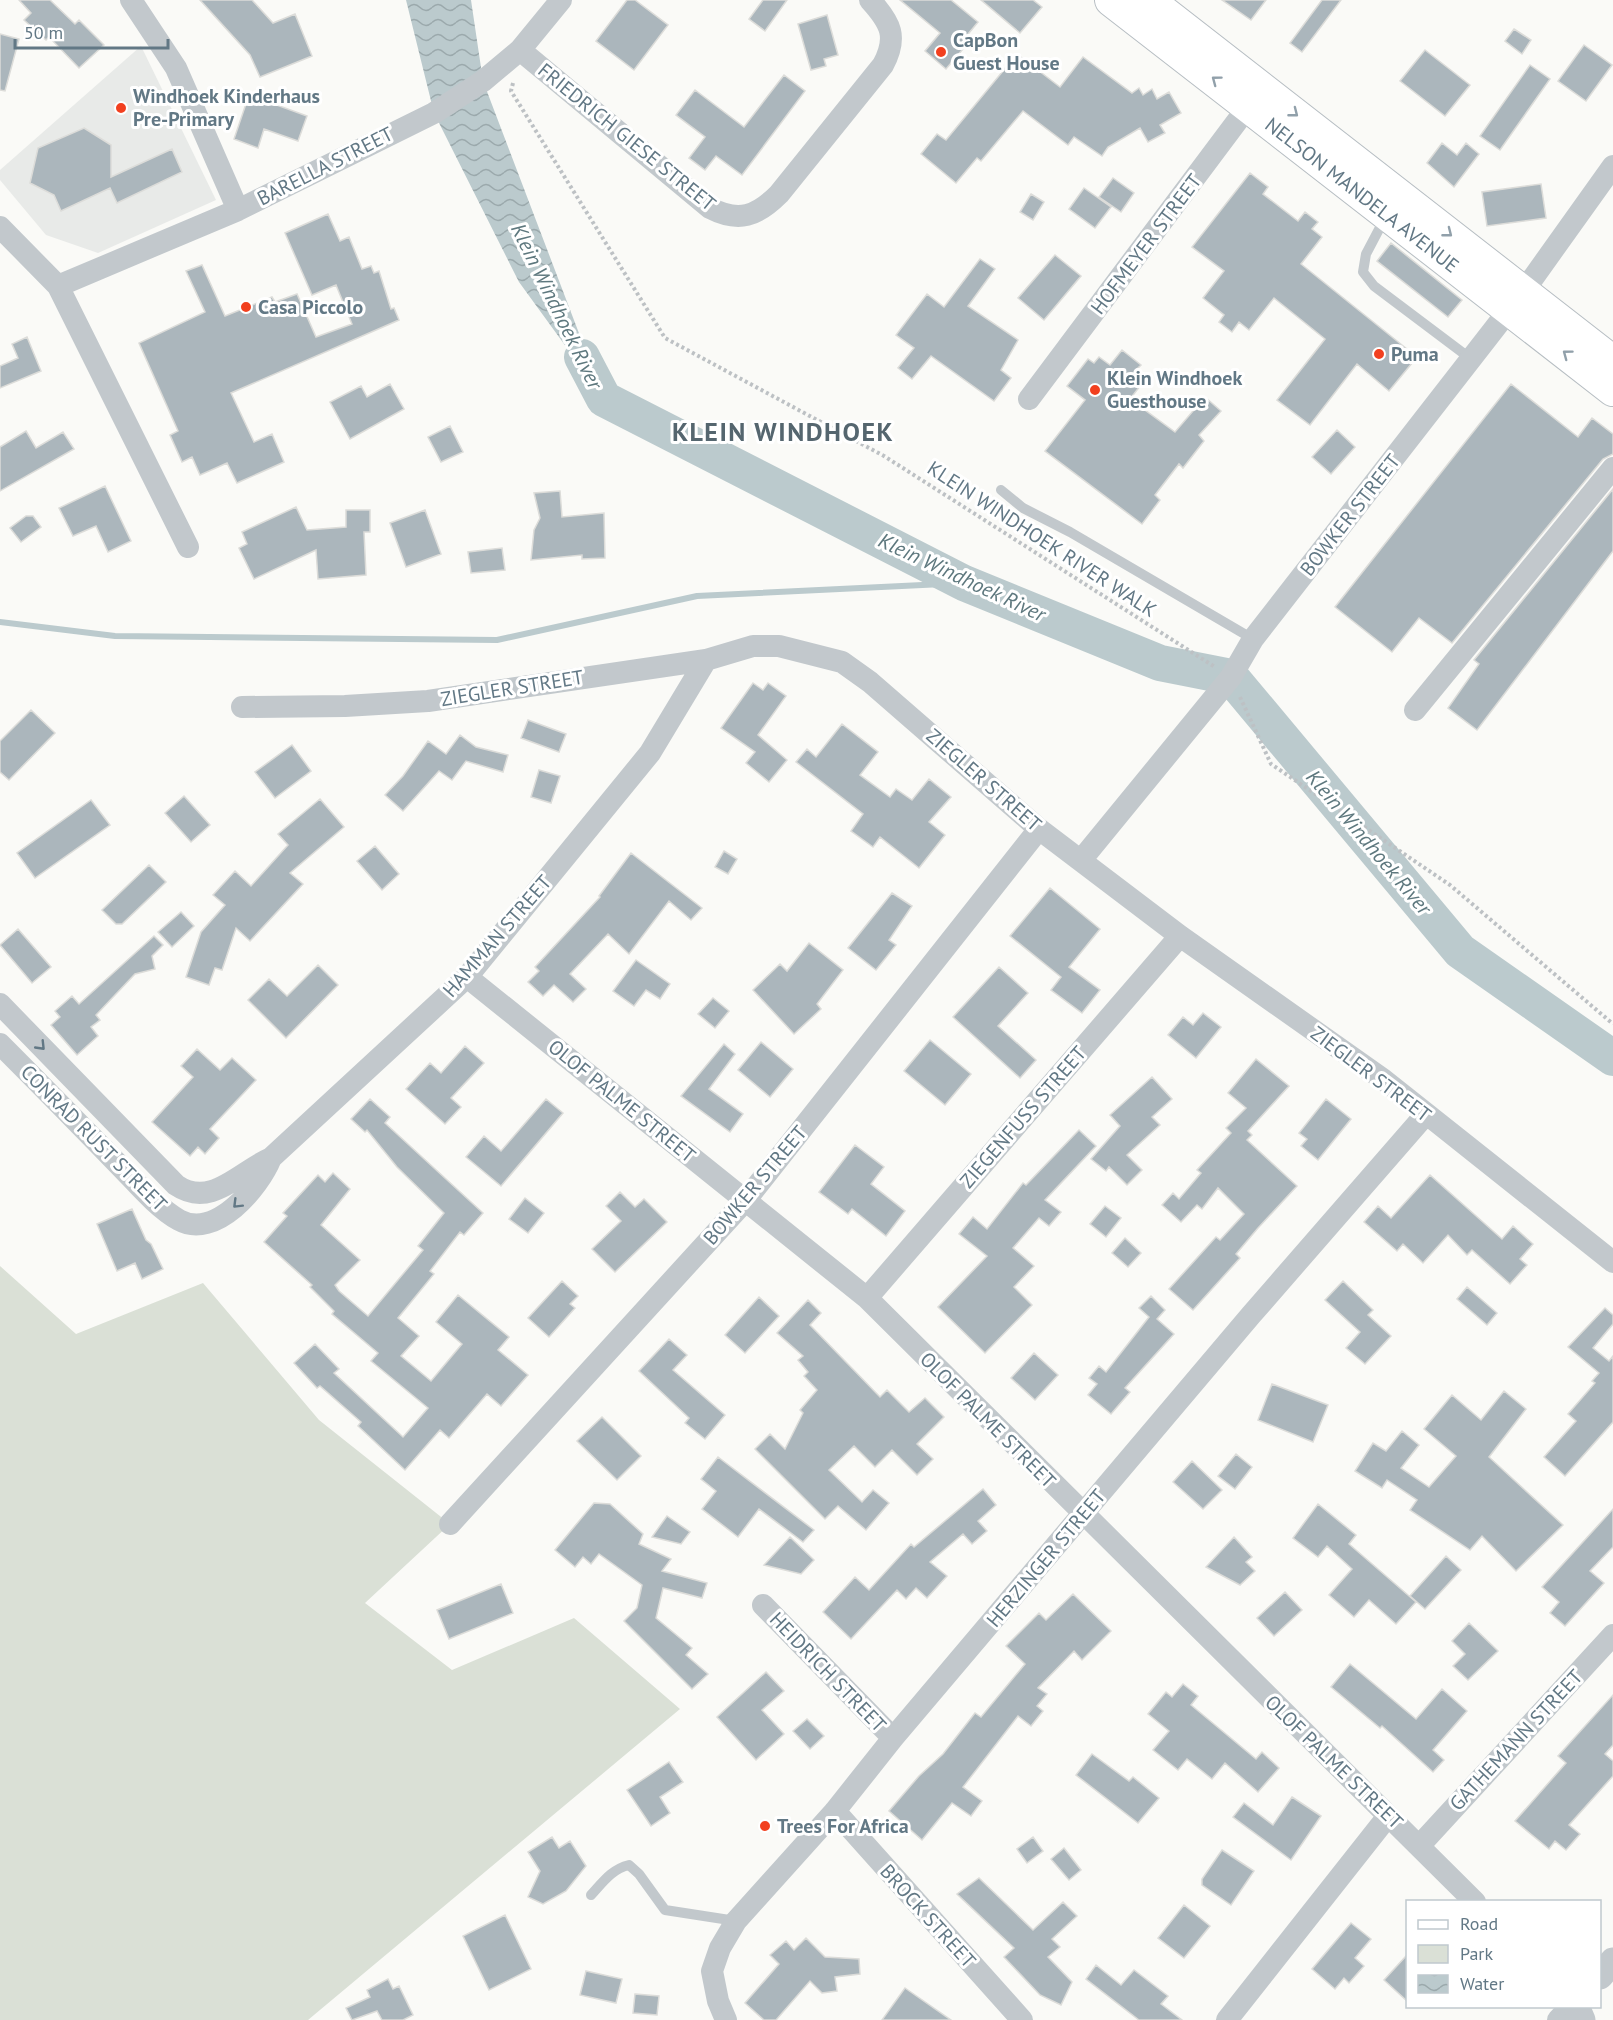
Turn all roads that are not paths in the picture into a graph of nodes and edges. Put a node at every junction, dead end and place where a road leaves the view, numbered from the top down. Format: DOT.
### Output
graph roads {
  1 [pos="130,0"];
  2 [pos="561,0"];
  3 [pos="870,0"];
  4 [pos="1111,0"];
  5 [pos="1148,0"];
  6 [pos="520,50"];
  7 [pos="1256,97"];
  8 [pos="1613,166"];
  9 [pos="238,210"];
  10 [pos="1388,214"];
  11 [pos="0,227"];
  12 [pos="58,285"];
  13 [pos="1516,301"];
  14 [pos="1471,359"];
  15 [pos="1613,362"];
  16 [pos="1613,390"];
  17 [pos="1029,399"];
  18 [pos="1613,468"];
  19 [pos="1001,490"];
  20 [pos="188,547"];
  21 [pos="1253,639"];
  22 [pos="706,660"];
  23 [pos="242,707"];
  24 [pos="1415,710"];
  25 [pos="1039,829"];
  26 [pos="1082,859"];
  27 [pos="1180,936"];
  28 [pos="467,977"];
  29 [pos="0,1004"];
  30 [pos="0,1044"];
  31 [pos="1426,1114"];
  32 [pos="271,1158"];
  33 [pos="215,1192"];
  34 [pos="745,1201"];
  35 [pos="1613,1262"];
  36 [pos="867,1299"];
  37 [pos="1082,1514"];
  38 [pos="450,1524"];
  39 [pos="763,1605"];
  40 [pos="1613,1635"];
  41 [pos="893,1738"];
  42 [pos="835,1811"];
  43 [pos="1388,1815"];
  44 [pos="1420,1845"];
  45 [pos="591,1895"];
  46 [pos="1473,1900"];
  47 [pos="736,1921"];
  48 [pos="1613,1961"];
  49 [pos="1601,1974"];
  50 [pos="1569,2008"];
  51 [pos="726,2020"];
  52 [pos="1022,2020"];
  53 [pos="1227,2020"];
  54 [pos="1558,2020"];
  1 -- 9 [label="street"];
  2 -- 6 [label="street, BARELLA STREET"];
  3 -- 6 [label="street, FRIEDRICH GIESE STREET"];
  7 -- 4 [label="main road, NELSON MANDELA AVENUE, one-way"];
  5 -- 7 [label="main road, NELSON MANDELA AVENUE"];
  6 -- 9 [label="street, BARELLA STREET"];
  7 -- 10 [label="main road, NELSON MANDELA AVENUE"];
  7 -- 13 [label="main road, NELSON MANDELA AVENUE, one-way"];
  7 -- 17 [label="street, HOFMEYER STREET"];
  8 -- 13 [label="street, BOWKER STREET"];
  9 -- 12 [label="street, BARELLA STREET"];
  10 -- 13 [label="main road, NELSON MANDELA AVENUE"];
  10 -- 14 [label="lane"];
  11 -- 12 [label="street"];
  12 -- 20 [label="street"];
  13 -- 14 [label="street, BOWKER STREET"];
  13 -- 15 [label="main road, NELSON MANDELA AVENUE"];
  16 -- 13 [label="main road, NELSON MANDELA AVENUE, one-way"];
  14 -- 21 [label="street, BOWKER STREET"];
  18 -- 24 [label="street"];
  19 -- 21 [label="lane"];
  21 -- 26 [label="street, BOWKER STREET"];
  22 -- 23 [label="street, ZIEGLER STREET"];
  22 -- 25 [label="street, ZIEGLER STREET"];
  22 -- 28 [label="street, HAMMAN STREET"];
  25 -- 26 [label="street, ZIEGLER STREET"];
  25 -- 34 [label="street, BOWKER STREET"];
  26 -- 27 [label="street, ZIEGLER STREET"];
  27 -- 31 [label="street, ZIEGLER STREET"];
  27 -- 36 [label="street, ZIEGENFUSS STREET"];
  28 -- 32 [label="street, HAMMAN STREET"];
  28 -- 34 [label="street, OLOF PALME STREET"];
  29 -- 33 [label="street, CONRAD RUST STREET, one-way"];
  32 -- 30 [label="street, CONRAD RUST STREET, one-way"];
  31 -- 35 [label="street, ZIEGLER STREET"];
  31 -- 37 [label="street, HERZINGER STREET"];
  32 -- 33 [label="street, HAMMAN STREET"];
  34 -- 36 [label="street, OLOF PALME STREET"];
  34 -- 38 [label="street, BOWKER STREET"];
  36 -- 37 [label="street, OLOF PALME STREET"];
  37 -- 41 [label="street, HERZINGER STREET"];
  37 -- 43 [label="street, OLOF PALME STREET"];
  39 -- 41 [label="street, HEIDRICH STREET"];
  40 -- 44 [label="street, GATHEMANN STREET"];
  41 -- 42 [label="street, HERZINGER STREET"];
  42 -- 47 [label="street, HERZINGER STREET"];
  42 -- 52 [label="street, BROCK STREET"];
  43 -- 44 [label="street, OLOF PALME STREET"];
  43 -- 53 [label="street"];
  44 -- 46 [label="street, OLOF PALME STREET"];
  45 -- 47 [label="lane"];
  47 -- 51 [label="street, HERZINGER STREET"];
  48 -- 49 [label="street"];
  50 -- 54 [label="street"];
}
